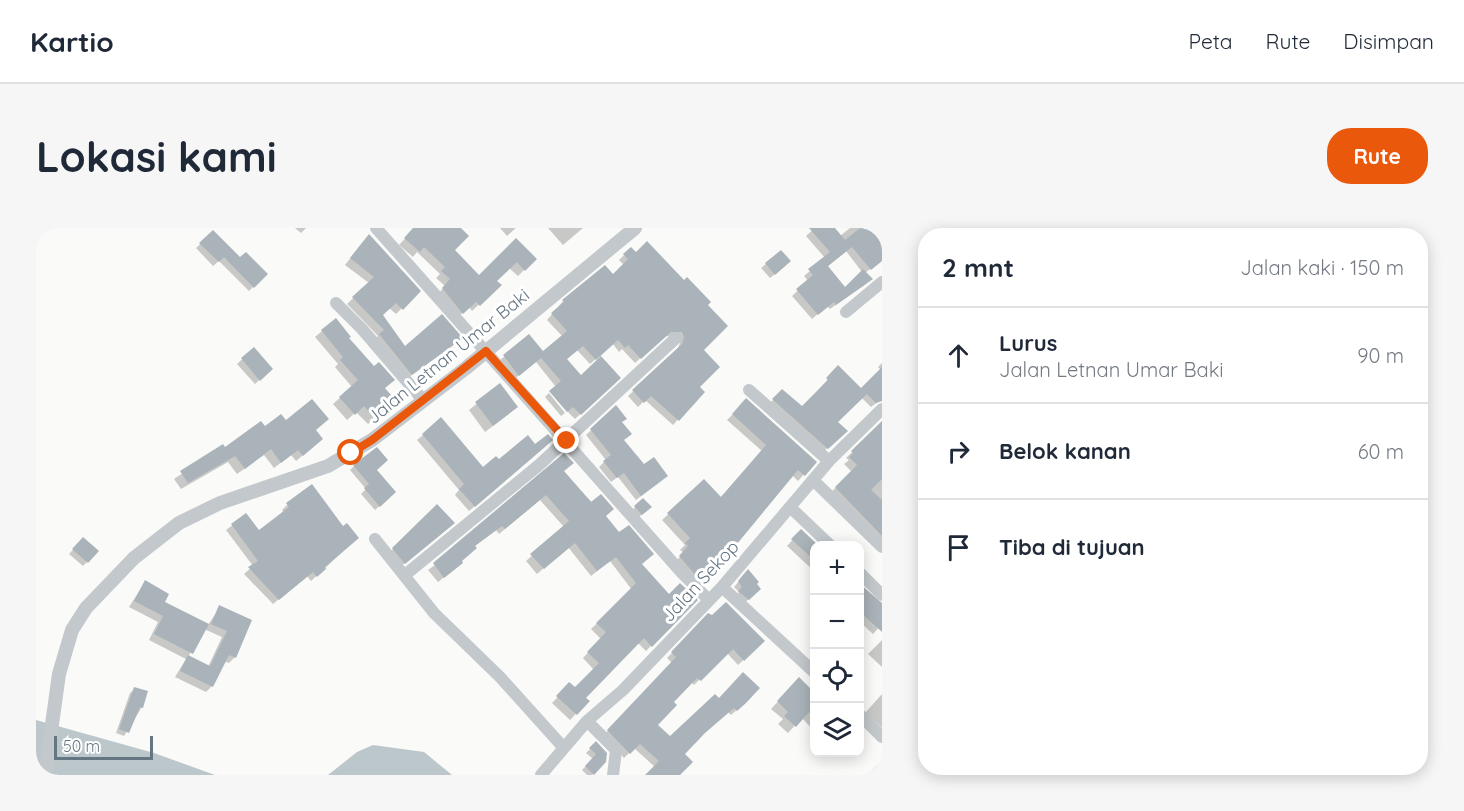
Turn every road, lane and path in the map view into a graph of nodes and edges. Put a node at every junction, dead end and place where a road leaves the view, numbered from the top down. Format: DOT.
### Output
graph roads {
  1 [pos="376,228"];
  2 [pos="635,228"];
  3 [pos="882,282"];
  4 [pos="336,303"];
  5 [pos="846,312"];
  6 [pos="676,338"];
  7 [pos="486,351"];
  8 [pos="750,390"];
  9 [pos="423,400"];
  10 [pos="882,409"];
  11 [pos="567,441"];
  12 [pos="829,461"];
  13 [pos="813,480"];
  14 [pos="791,508"];
  15 [pos="375,538"];
  16 [pos="825,541"];
  17 [pos="882,547"];
  18 [pos="405,575"];
  19 [pos="864,577"];
  20 [pos="722,587"];
  21 [pos="882,595"];
  22 [pos="708,599"];
  23 [pos="810,668"];
  24 [pos="864,719"];
  25 [pos="587,721"];
  26 [pos="882,737"];
  27 [pos="563,747"];
  28 [pos="882,769"];
  29 [pos="45,775"];
  30 [pos="541,775"];
  31 [pos="614,775"];
  32 [pos="876,775"];
  1 -- 7 [label="street"];
  2 -- 7 [label="street, Jalan Letnan Umar Baki"];
  3 -- 5 [label="street"];
  4 -- 9 [label="street"];
  6 -- 11 [label="street"];
  7 -- 9 [label="street, Jalan Letnan Umar Baki"];
  7 -- 11 [label="street"];
  8 -- 12 [label="street"];
  9 -- 29 [label="street, Jalan Letnan Umar Baki"];
  10 -- 12 [label="street, Jalan Sekop"];
  11 -- 18 [label="street"];
  11 -- 22 [label="street"];
  12 -- 13 [label="street, Jalan Sekop"];
  13 -- 14 [label="street, Jalan Sekop"];
  13 -- 17 [label="street"];
  14 -- 16 [label="street"];
  14 -- 20 [label="street, Jalan Sekop"];
  15 -- 18 [label="street"];
  18 -- 27 [label="street"];
  19 -- 21 [label="street"];
  20 -- 22 [label="street, Jalan Sekop"];
  20 -- 23 [label="street"];
  22 -- 25 [label="street, Jalan Sekop"];
  24 -- 26 [label="street"];
  25 -- 27 [label="street, Jalan Sekop"];
  25 -- 31 [label="street"];
  27 -- 30 [label="street, Jalan Sekop"];
  28 -- 32 [label="street"];
}
